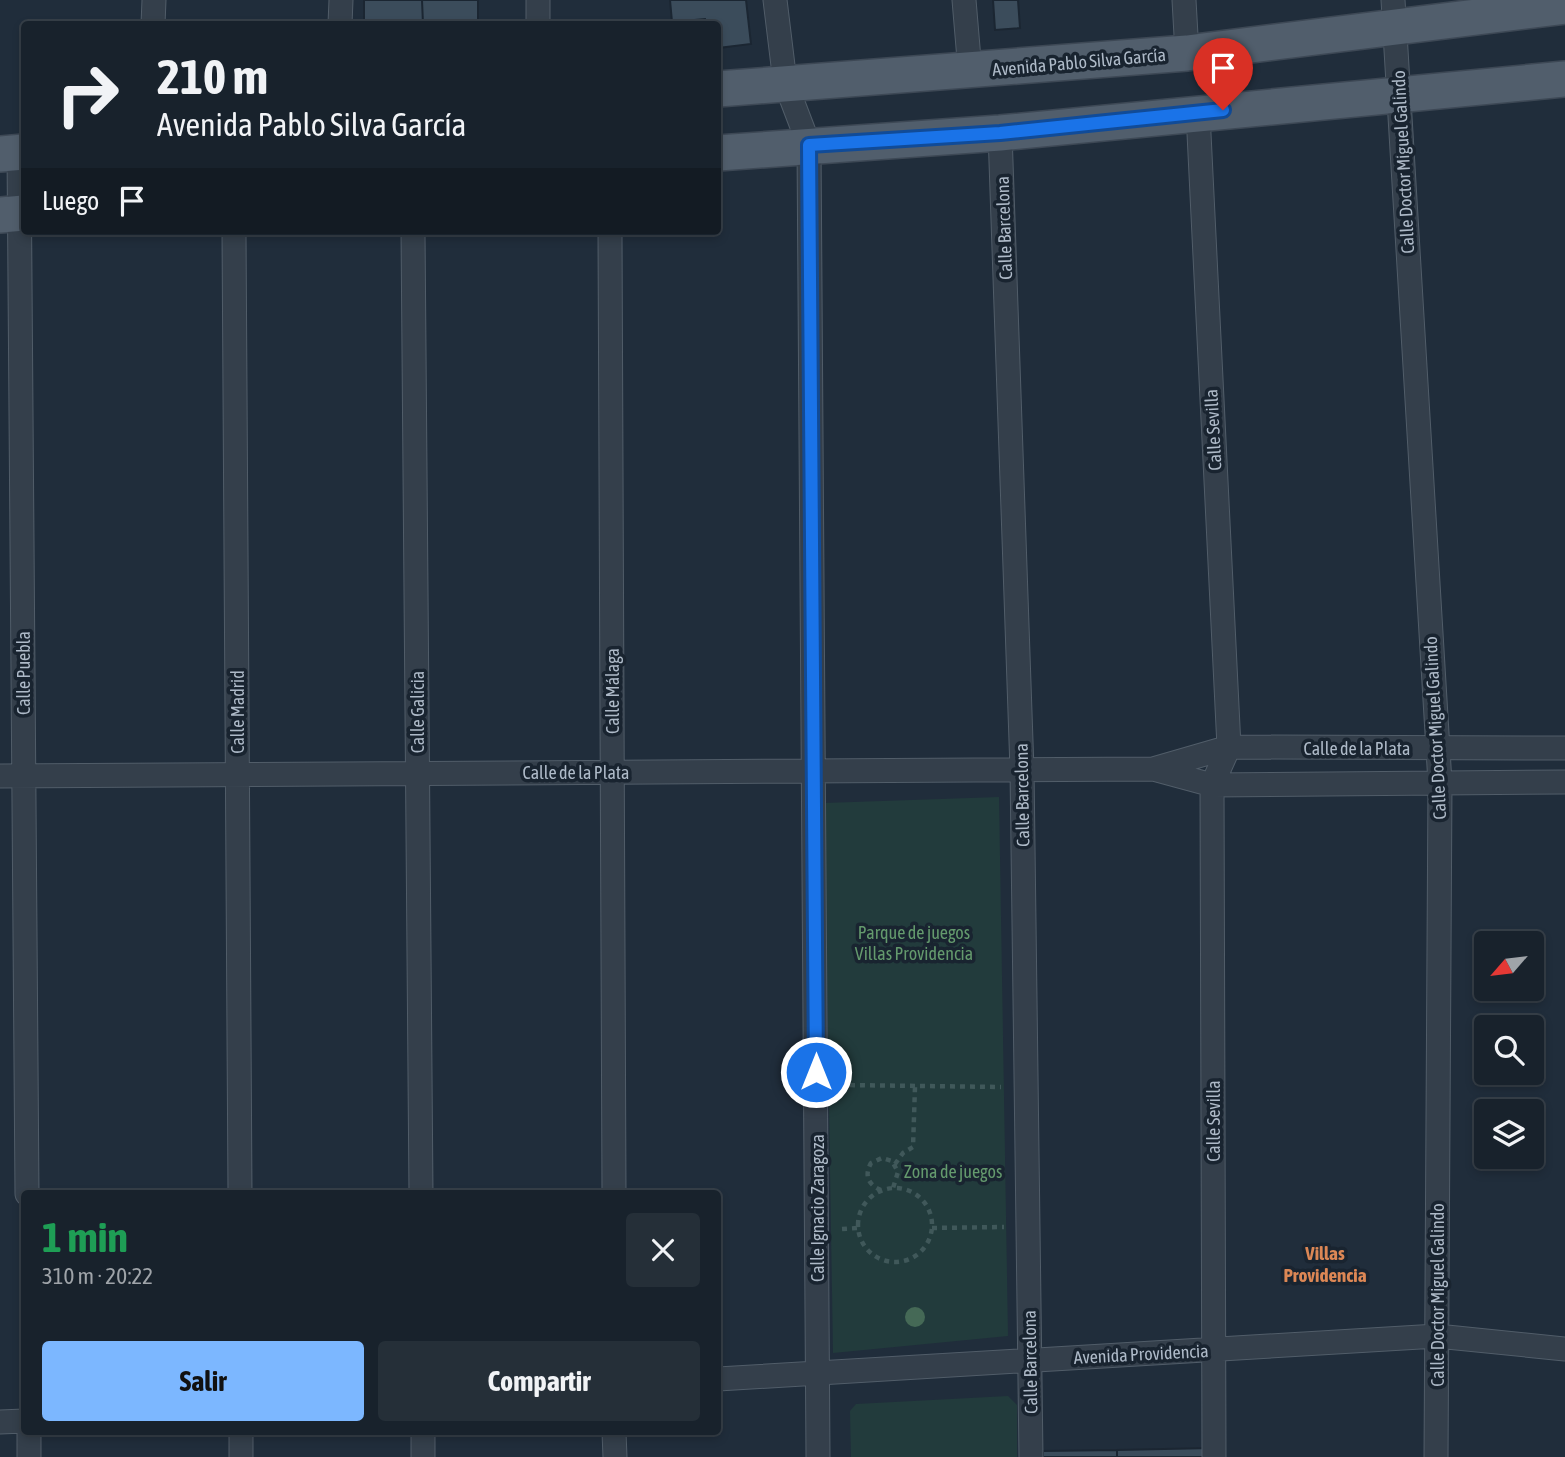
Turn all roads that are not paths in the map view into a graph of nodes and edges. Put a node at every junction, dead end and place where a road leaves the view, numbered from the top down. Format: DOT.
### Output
graph roads {
  1 [pos="154,0"];
  2 [pos="341,0"];
  3 [pos="538,0"];
  4 [pos="775,0"];
  5 [pos="964,0"];
  6 [pos="1184,0"];
  7 [pos="1565,6"];
  8 [pos="1394,13"];
  9 [pos="153,21"];
  10 [pos="340,21"];
  11 [pos="538,21"];
  12 [pos="1187,53"];
  13 [pos="970,71"];
  14 [pos="1565,79"];
  15 [pos="785,82"];
  16 [pos="721,89"];
  17 [pos="1398,93"];
  18 [pos="1198,113"];
  19 [pos="1000,133"];
  20 [pos="809,145"];
  21 [pos="14,152"];
  22 [pos="721,153"];
  23 [pos="15,214"];
  24 [pos="234,235"];
  25 [pos="413,235"];
  26 [pos="610,235"];
  27 [pos="1229,747"];
  28 [pos="1438,748"];
  29 [pos="1565,748"];
  30 [pos="1153,769"];
  31 [pos="1022,770"];
  32 [pos="814,771"];
  33 [pos="612,772"];
  34 [pos="417,773"];
  35 [pos="23,775"];
  36 [pos="237,775"];
  37 [pos="0,776"];
  38 [pos="1565,782"];
  39 [pos="1440,783"];
  40 [pos="1212,785"];
  41 [pos="27,1190"];
  42 [pos="240,1190"];
  43 [pos="421,1190"];
  44 [pos="614,1190"];
  45 [pos="1437,1336"];
  46 [pos="1565,1349"];
  47 [pos="1213,1350"];
  48 [pos="1030,1360"];
  49 [pos="819,1373"];
  50 [pos="721,1379"];
  51 [pos="21,1421"];
  52 [pos="0,1422"];
  53 [pos="29,1435"];
  54 [pos="241,1435"];
  55 [pos="423,1435"];
  56 [pos="614,1435"];
  57 [pos="29,1457"];
  58 [pos="241,1457"];
  59 [pos="424,1457"];
  60 [pos="615,1457"];
  61 [pos="818,1457"];
  62 [pos="1031,1457"];
  63 [pos="1214,1457"];
  64 [pos="1436,1457"];
  1 -- 9 [label="street"];
  2 -- 10 [label="street"];
  3 -- 11 [label="street"];
  4 -- 15 [label="street, Calle Ignacio Zaragoza"];
  5 -- 13 [label="street"];
  6 -- 12 [label="street"];
  7 -- 8 [label="main road, Avenida Pablo Silva García"];
  8 -- 12 [label="main road, Avenida Pablo Silva García"];
  8 -- 17 [label="street, Calle Doctor Miguel Galindo"];
  12 -- 13 [label="main road, Avenida Pablo Silva García"];
  13 -- 15 [label="main road, Avenida Pablo Silva García"];
  14 -- 17 [label="main road"];
  15 -- 16 [label="main road, Avenida Pablo Silva García"];
  15 -- 20 [label="street, Calle Ignacio Zaragoza"];
  17 -- 18 [label="main road"];
  17 -- 28 [label="street, Calle Doctor Miguel Galindo"];
  18 -- 19 [label="main road"];
  18 -- 27 [label="street, Calle Sevilla"];
  19 -- 20 [label="main road"];
  19 -- 31 [label="street, Calle Barcelona"];
  20 -- 22 [label="main road"];
  20 -- 32 [label="street, Calle Ignacio Zaragoza"];
  21 -- 23 [label="street, Calle Puebla"];
  23 -- 35 [label="street, Calle Puebla"];
  24 -- 36 [label="street, Calle Madrid"];
  25 -- 34 [label="street, Calle Galicia"];
  26 -- 33 [label="street, Calle Málaga"];
  27 -- 28 [label="street, Calle de la Plata"];
  27 -- 30 [label="street, Calle de la Plata"];
  27 -- 40 [label="street"];
  28 -- 29 [label="street, Calle de la Plata"];
  28 -- 39 [label="street, Calle Doctor Miguel Galindo"];
  30 -- 31 [label="street, Calle de la Plata"];
  30 -- 40 [label="street, Calle de la Plata"];
  31 -- 32 [label="street, Calle de la Plata"];
  31 -- 48 [label="street, Calle Barcelona"];
  32 -- 33 [label="street, Calle de la Plata"];
  32 -- 49 [label="street, Calle Ignacio Zaragoza"];
  33 -- 34 [label="street, Calle de la Plata"];
  33 -- 44 [label="street, Calle Málaga"];
  34 -- 36 [label="street, Calle de la Plata"];
  34 -- 43 [label="street, Calle Galicia"];
  35 -- 36 [label="street, Calle de la Plata"];
  35 -- 37 [label="street, Calle de la Plata"];
  35 -- 41 [label="street, Calle Puebla"];
  36 -- 42 [label="street, Calle Madrid"];
  38 -- 39 [label="street, Calle de la Plata"];
  39 -- 40 [label="street, Calle de la Plata"];
  39 -- 45 [label="street, Calle Doctor Miguel Galindo"];
  40 -- 47 [label="street, Calle Sevilla"];
  45 -- 46 [label="street, Avenida Providencia"];
  45 -- 47 [label="street, Avenida Providencia"];
  45 -- 64 [label="street, Calle Doctor Miguel Galindo"];
  47 -- 48 [label="street, Avenida Providencia"];
  47 -- 63 [label="street, Calle Sevilla"];
  48 -- 49 [label="street, Avenida Providencia"];
  48 -- 62 [label="street, Calle Barcelona"];
  49 -- 50 [label="street, Avenida Providencia"];
  49 -- 61 [label="street, Calle Ignacio Zaragoza"];
  51 -- 52 [label="street"];
  53 -- 57 [label="street"];
  54 -- 58 [label="street"];
  55 -- 59 [label="street"];
  56 -- 60 [label="street"];
}
